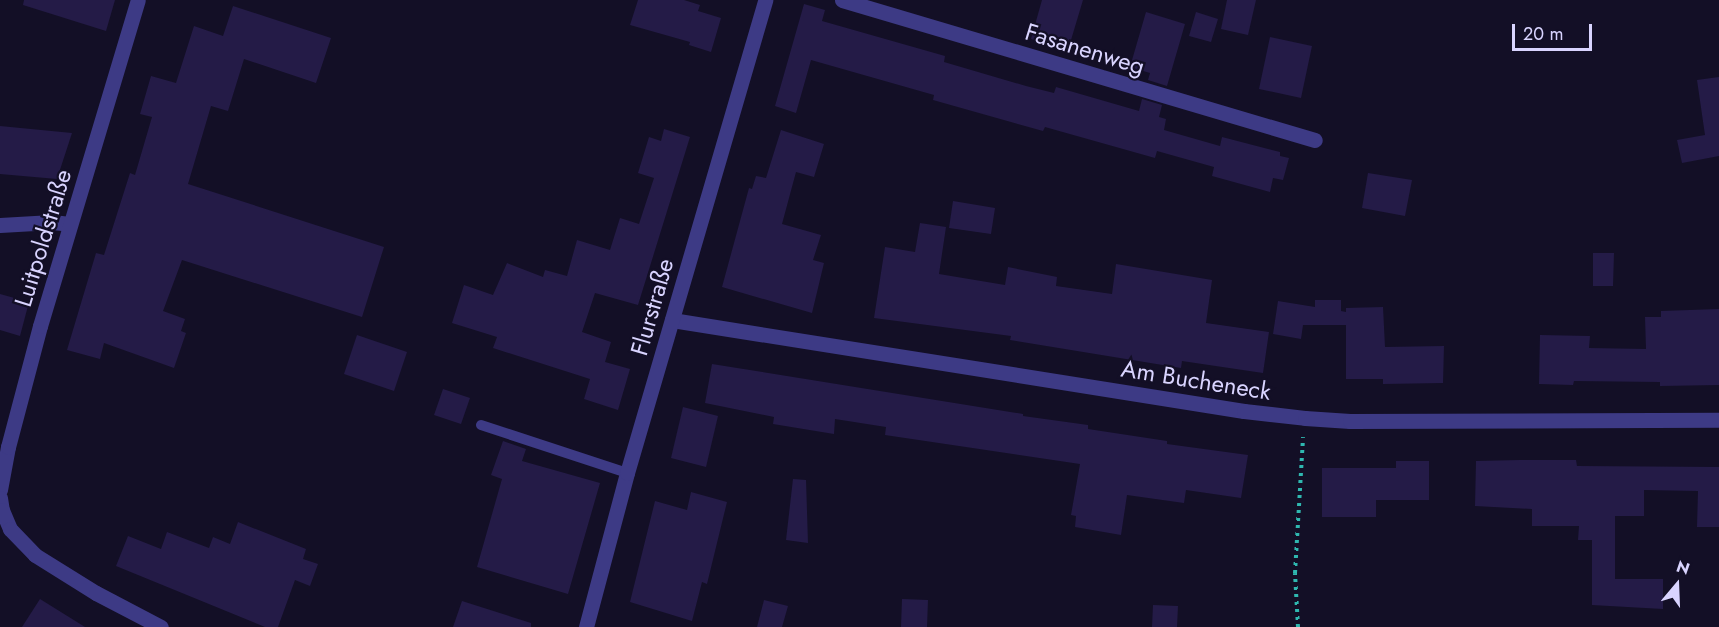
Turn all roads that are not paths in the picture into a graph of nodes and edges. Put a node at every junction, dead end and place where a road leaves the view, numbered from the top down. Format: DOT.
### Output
graph roads {
  1 [pos="138,0"];
  2 [pos="765,0"];
  3 [pos="842,0"];
  4 [pos="1315,140"];
  5 [pos="70,224"];
  6 [pos="0,225"];
  7 [pos="672,320"];
  8 [pos="1719,420"];
  9 [pos="481,425"];
  10 [pos="4,446"];
  11 [pos="627,473"];
  12 [pos="0,490"];
  13 [pos="0,498"];
  14 [pos="161,627"];
  15 [pos="586,627"];
  1 -- 5 [label="street, Luitpoldstraße"];
  2 -- 7 [label="street, Flurstraße"];
  3 -- 4 [label="street, Fasanenweg"];
  5 -- 6 [label="street"];
  5 -- 10 [label="street, Luitpoldstraße"];
  7 -- 8 [label="street, Am Bucheneck"];
  7 -- 11 [label="street, Flurstraße"];
  9 -- 11 [label="lane"];
  10 -- 12 [label="street, Luitpoldstraße"];
  11 -- 15 [label="street, Flurstraße"];
  13 -- 14 [label="street"];
}
